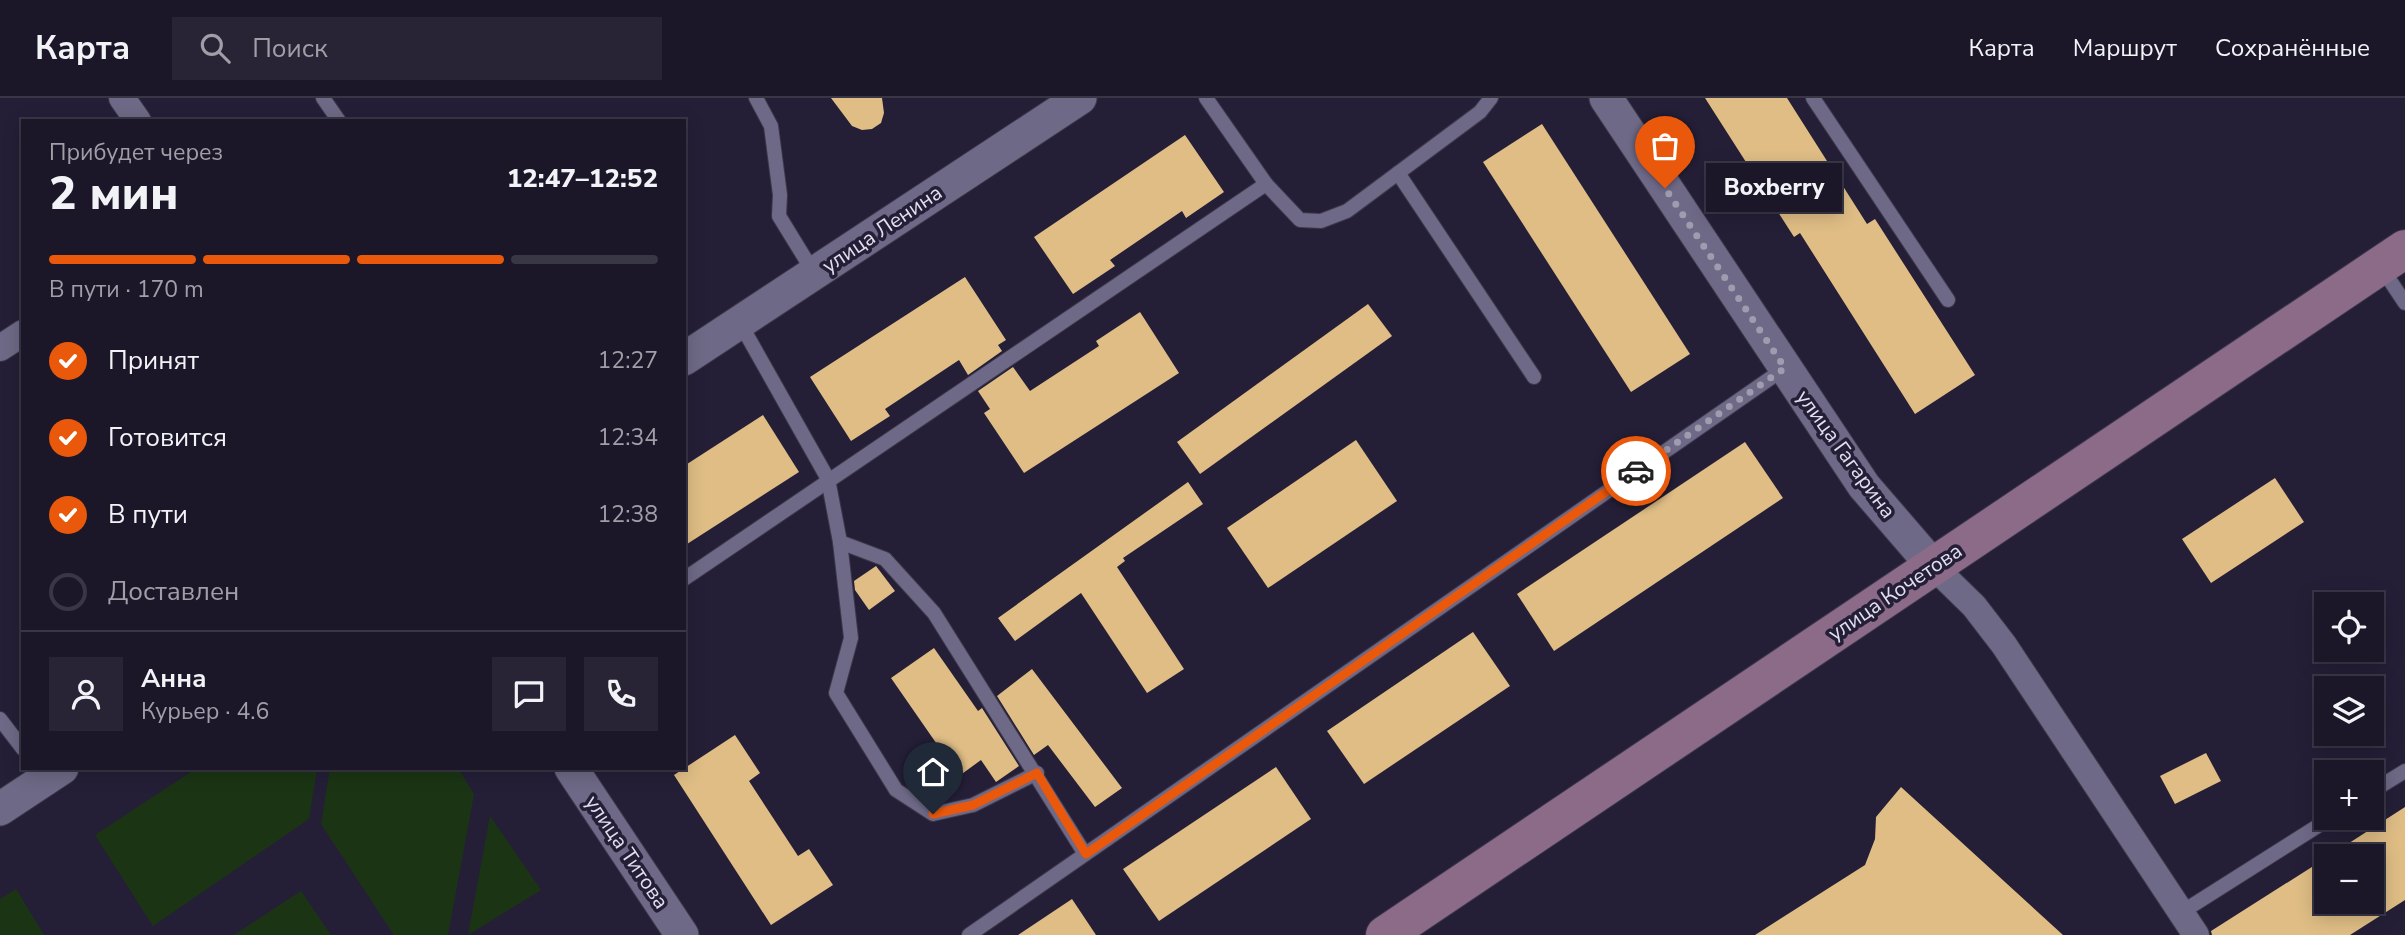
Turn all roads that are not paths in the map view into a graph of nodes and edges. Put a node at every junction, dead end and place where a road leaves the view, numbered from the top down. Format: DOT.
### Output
graph roads {
  1 [pos="122,98"];
  2 [pos="323,98"];
  3 [pos="756,98"];
  4 [pos="1080,98"];
  5 [pos="1206,98"];
  6 [pos="1491,98"];
  7 [pos="1606,98"];
  8 [pos="1813,98"];
  9 [pos="137,119"];
  10 [pos="338,119"];
  11 [pos="1398,173"];
  12 [pos="1266,184"];
  13 [pos="2393,257"];
  14 [pos="815,274"];
  15 [pos="1948,300"];
  16 [pos="2405,303"];
  17 [pos="740,323"];
  18 [pos="21,334"];
  19 [pos="0,348"];
  20 [pos="686,358"];
  21 [pos="1785,368"];
  22 [pos="1534,377"];
  23 [pos="828,479"];
  24 [pos="839,542"];
  25 [pos="1933,566"];
  26 [pos="686,578"];
  27 [pos="0,719"];
  28 [pos="21,746"];
  29 [pos="572,770"];
  30 [pos="2405,771"];
  31 [pos="48,772"];
  32 [pos="1037,773"];
  33 [pos="2384,784"];
  34 [pos="0,809"];
  35 [pos="2314,828"];
  36 [pos="1086,854"];
  37 [pos="2182,912"];
  38 [pos="682,935"];
  39 [pos="969,935"];
  40 [pos="1385,935"];
  41 [pos="2196,935"];
  1 -- 9 [label="street"];
  2 -- 10 [label="lane"];
  3 -- 14 [label="lane"];
  4 -- 14 [label="street, улица Ленина"];
  5 -- 12 [label="lane"];
  6 -- 11 [label="lane"];
  7 -- 21 [label="street, улица Гагарина"];
  8 -- 15 [label="lane"];
  11 -- 12 [label="lane"];
  11 -- 22 [label="lane"];
  12 -- 23 [label="lane"];
  13 -- 16 [label="lane"];
  13 -- 25 [label="main road, улица Кочетова"];
  14 -- 17 [label="street, улица Ленина"];
  17 -- 20 [label="street, улица Ленина"];
  17 -- 23 [label="lane"];
  18 -- 19 [label="street"];
  21 -- 25 [label="street, улица Гагарина"];
  21 -- 36 [label="lane"];
  23 -- 24 [label="lane"];
  23 -- 26 [label="lane"];
  24 -- 32 [label="lane"];
  24 -- 32 [label="lane"];
  25 -- 37 [label="street, улица Гагарина"];
  25 -- 40 [label="main road, улица Кочетова"];
  27 -- 28 [label="lane"];
  29 -- 38 [label="street, улица Титова"];
  30 -- 33 [label="lane"];
  31 -- 34 [label="street"];
  32 -- 36 [label="lane"];
  35 -- 37 [label="lane"];
  36 -- 39 [label="lane"];
  37 -- 41 [label="street, улица Гагарина"];
}
